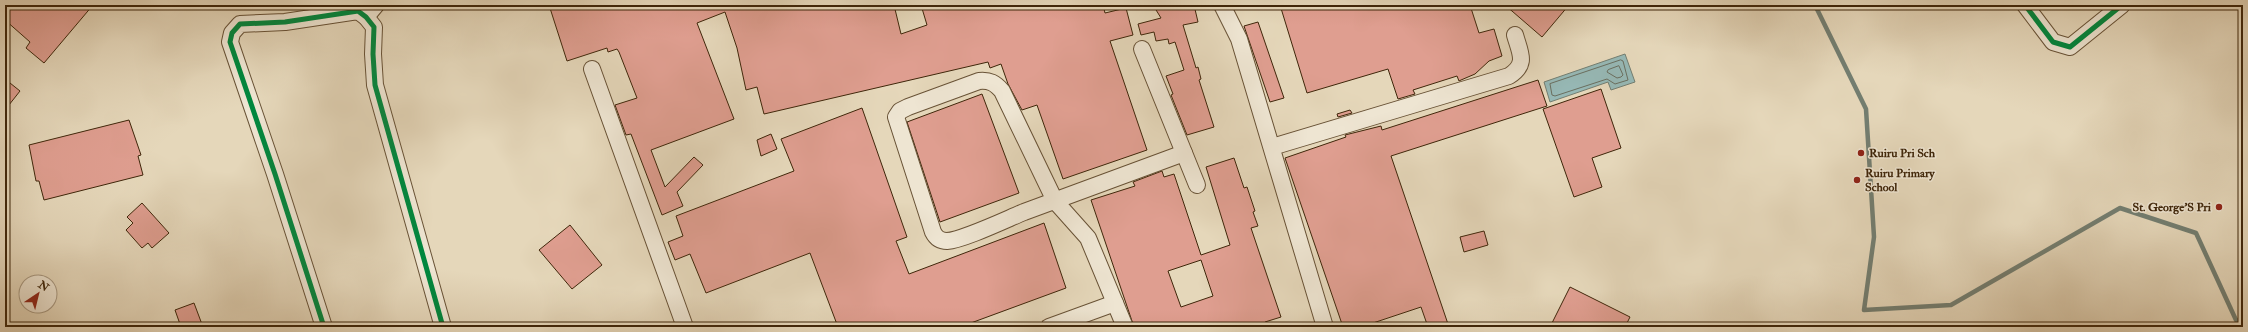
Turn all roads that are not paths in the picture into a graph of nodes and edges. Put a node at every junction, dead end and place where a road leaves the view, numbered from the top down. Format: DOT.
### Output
graph roads {
  1 [pos="1222,5"];
  2 [pos="2025,5"];
  3 [pos="2122,5"];
  4 [pos="371,11"];
  5 [pos="1515,35"];
  6 [pos="1142,49"];
  7 [pos="592,69"];
  8 [pos="1272,147"];
  9 [pos="1184,153"];
  10 [pos="1197,184"];
  11 [pos="1055,201"];
  12 [pos="1115,303"];
  13 [pos="324,327"];
  14 [pos="443,327"];
  15 [pos="685,327"];
  16 [pos="1048,327"];
  17 [pos="1125,327"];
  18 [pos="1325,327"];
  1 -- 8 [label="street"];
  2 -- 3 [label="street"];
  4 -- 13 [label="street"];
  4 -- 14 [label="street"];
  5 -- 8 [label="street"];
  6 -- 9 [label="street"];
  7 -- 15 [label="street"];
  8 -- 18 [label="street"];
  9 -- 10 [label="street"];
  9 -- 11 [label="street"];
  11 -- 11 [label="street"];
  11 -- 12 [label="street"];
  12 -- 16 [label="street"];
  12 -- 17 [label="street"];
}
